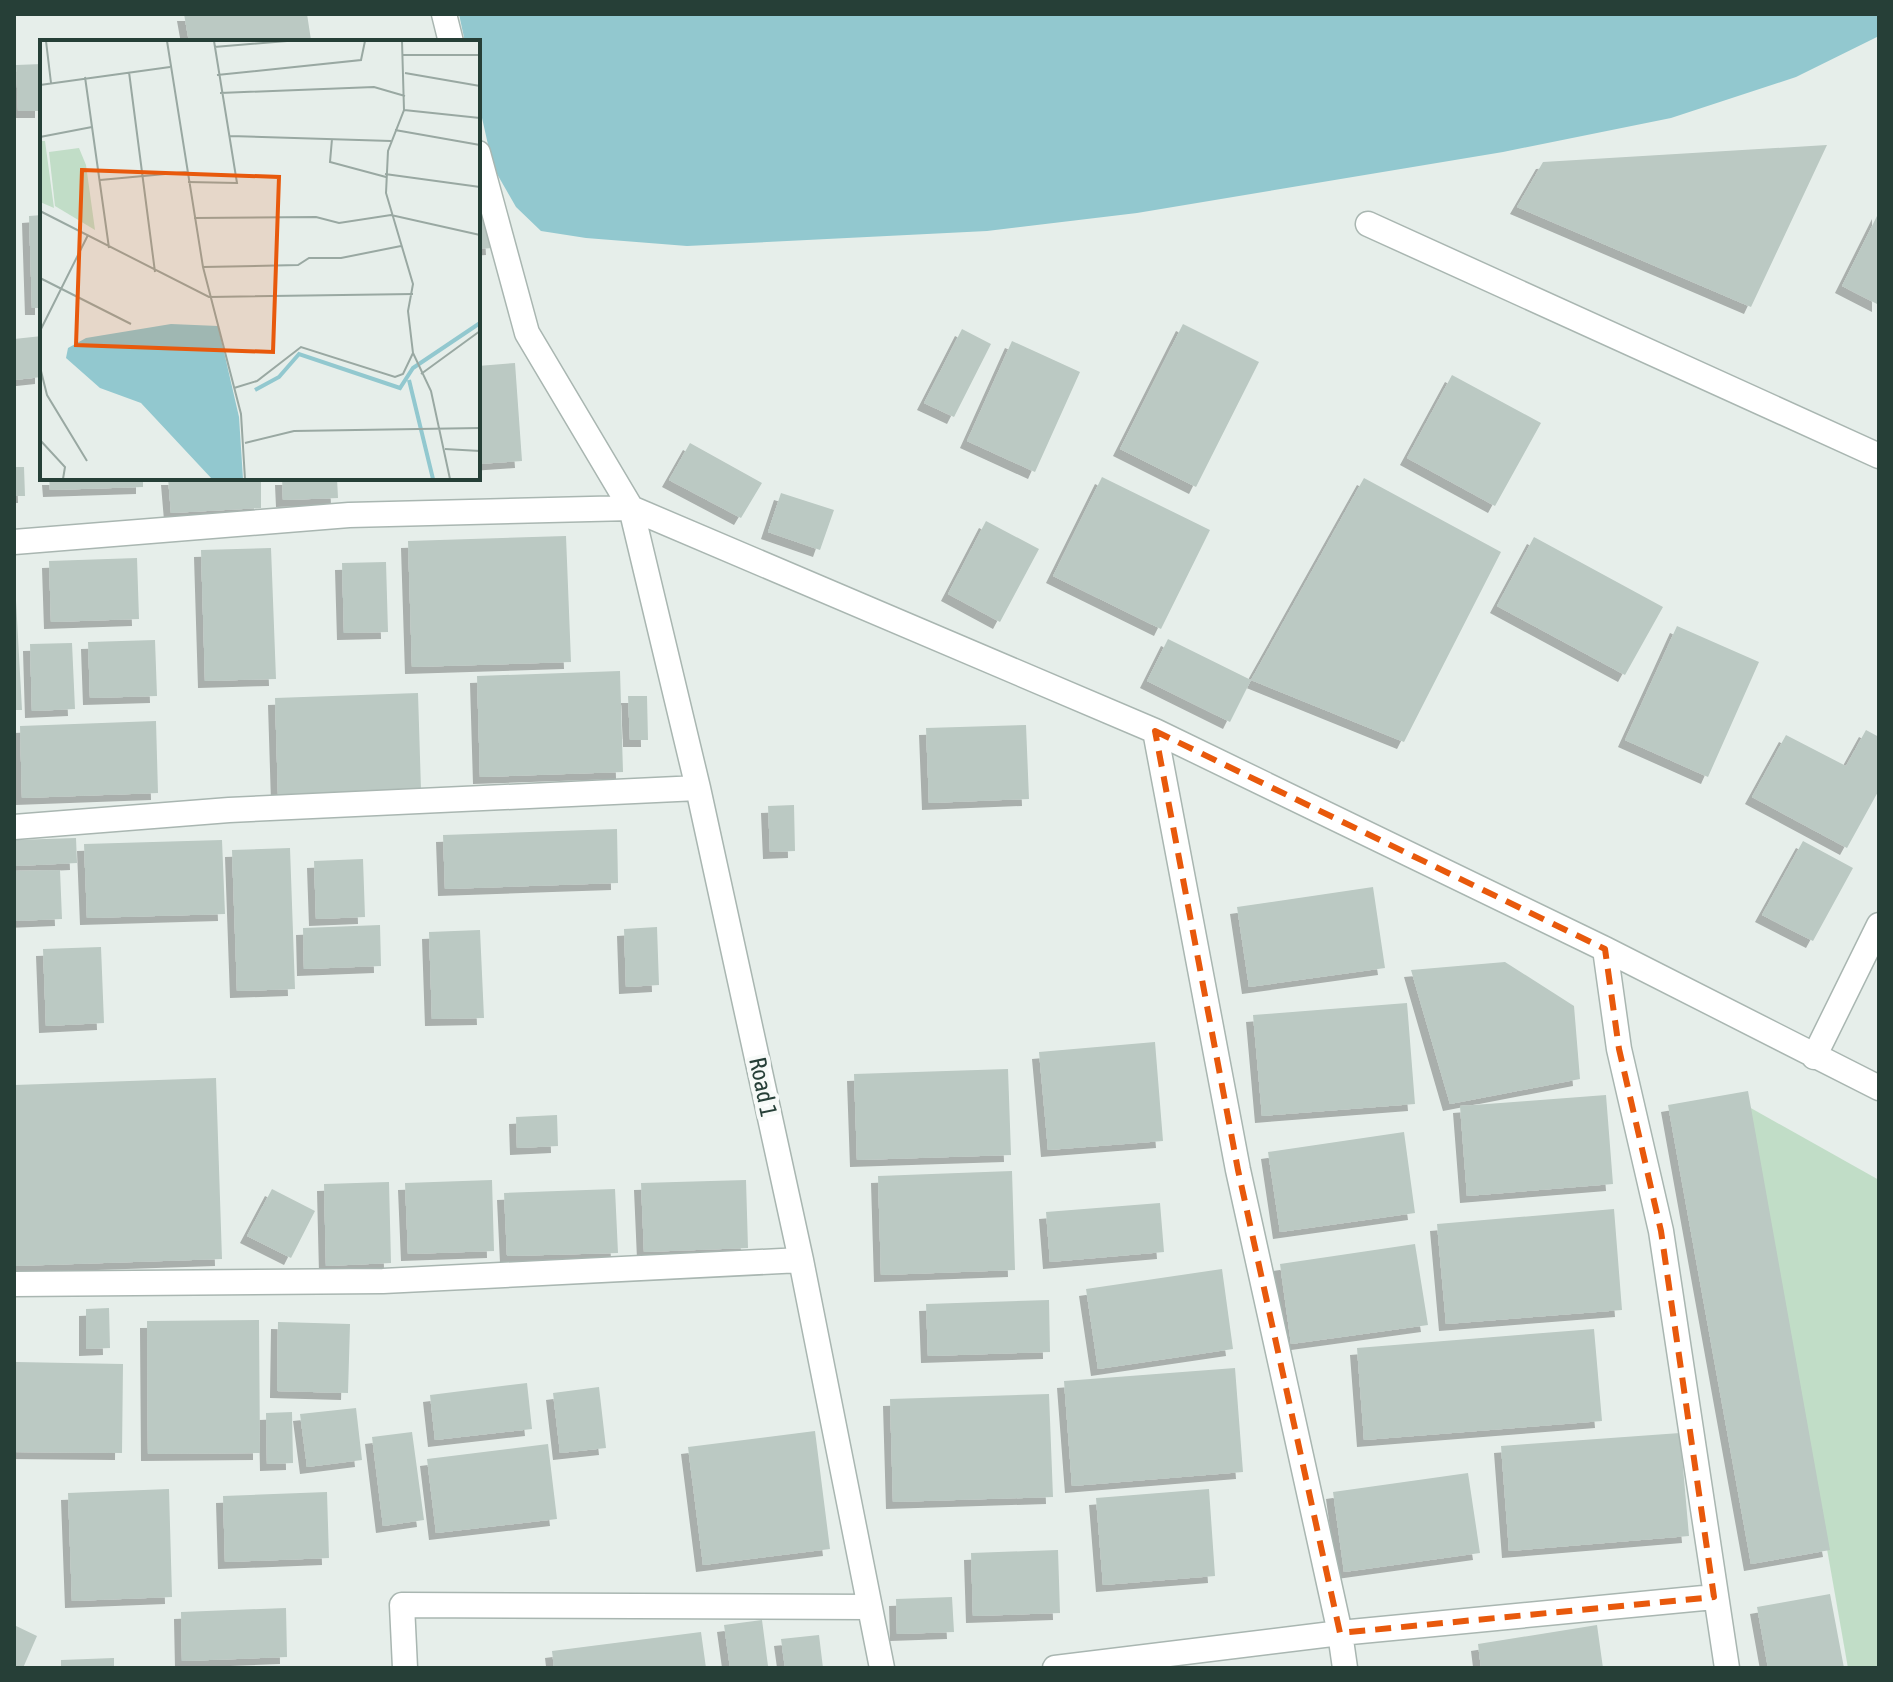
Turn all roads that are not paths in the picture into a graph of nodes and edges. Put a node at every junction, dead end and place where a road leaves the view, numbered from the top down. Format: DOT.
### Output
graph roads {
  1 [pos="444,14"];
  2 [pos="450,40"];
  3 [pos="480,160"];
  4 [pos="1368,224"];
  5 [pos="1879,456"];
  6 [pos="631,508"];
  7 [pos="14,542"];
  8 [pos="1155,731"];
  9 [pos="698,788"];
  10 [pos="14,827"];
  11 [pos="1879,925"];
  12 [pos="1605,949"];
  13 [pos="1814,1057"];
  14 [pos="1879,1088"];
  15 [pos="801,1260"];
  16 [pos="14,1284"];
  17 [pos="1714,1597"];
  18 [pos="869,1607"];
  19 [pos="1340,1633"];
  20 [pos="405,1668"];
  21 [pos="882,1668"];
  22 [pos="1055,1668"];
  23 [pos="1345,1668"];
  24 [pos="1727,1668"];
  1 -- 2 [label="street"];
  3 -- 6 [label="street, Road 1"];
  4 -- 5 [label="street"];
  6 -- 7 [label="street"];
  6 -- 8 [label="street"];
  6 -- 9 [label="street, Road 1"];
  8 -- 12 [label="street"];
  8 -- 19 [label="street"];
  9 -- 10 [label="street"];
  9 -- 15 [label="street, Road 1"];
  11 -- 13 [label="street"];
  12 -- 13 [label="street"];
  12 -- 17 [label="street"];
  13 -- 14 [label="street"];
  15 -- 16 [label="street"];
  15 -- 18 [label="street, Road 1"];
  17 -- 19 [label="street"];
  17 -- 24 [label="street"];
  18 -- 20 [label="street"];
  18 -- 21 [label="street, Road 1"];
  19 -- 22 [label="street"];
  19 -- 23 [label="street"];
}
